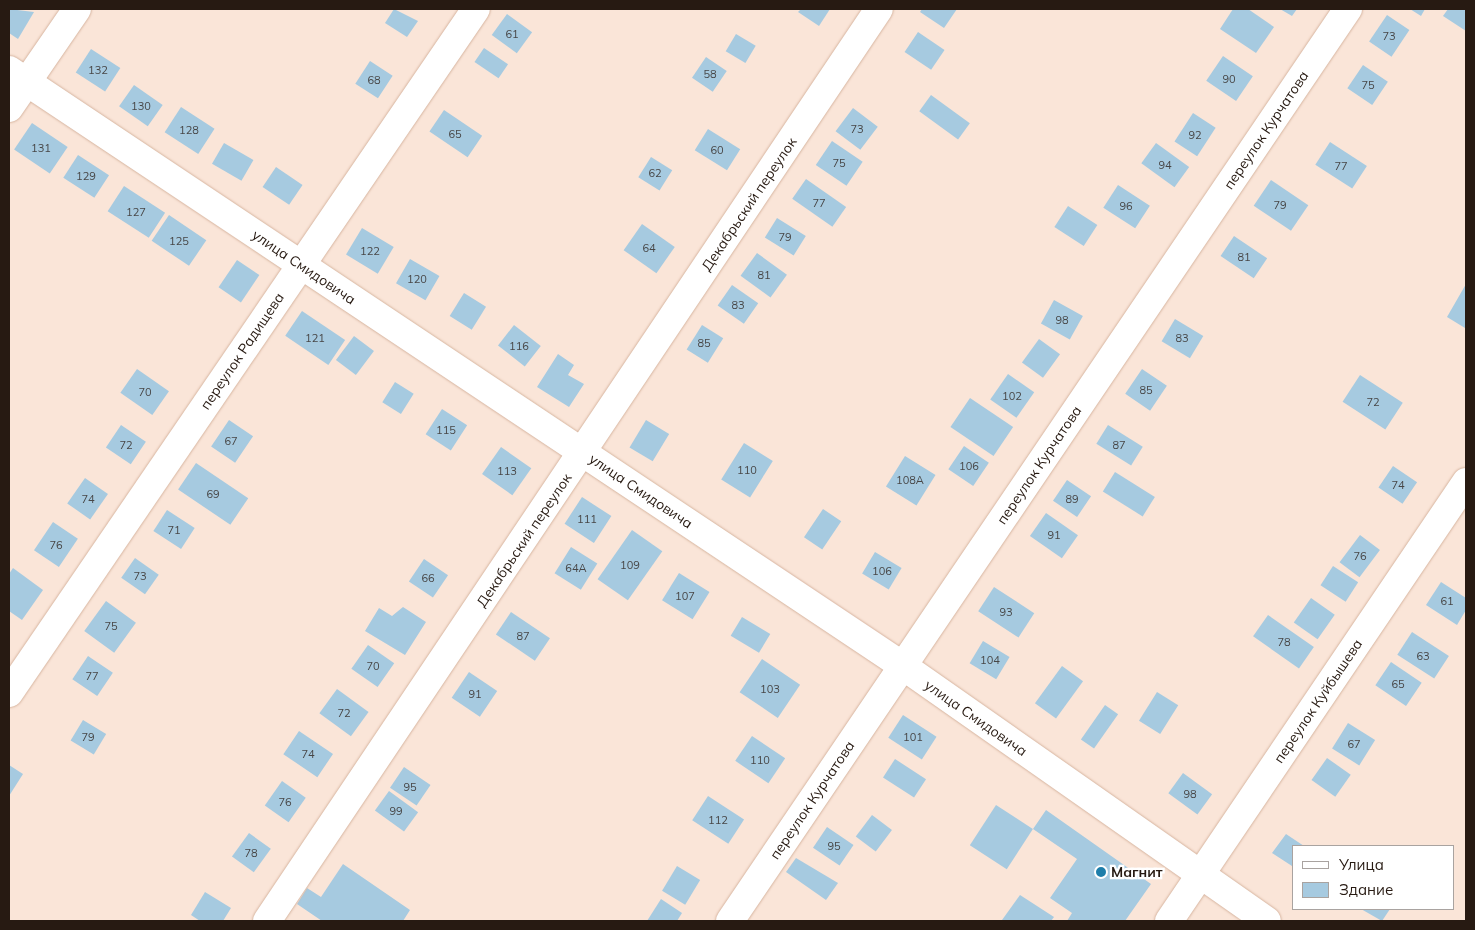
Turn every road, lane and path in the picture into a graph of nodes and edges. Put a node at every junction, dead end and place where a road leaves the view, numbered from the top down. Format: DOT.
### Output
graph roads {
  1 [pos="77,9"];
  2 [pos="476,9"];
  3 [pos="879,9"];
  4 [pos="1348,9"];
  5 [pos="18,76"];
  6 [pos="9,108"];
  7 [pos="301,265"];
  8 [pos="583,452"];
  9 [pos="1466,482"];
  10 [pos="903,666"];
  11 [pos="9,694"];
  12 [pos="1200,875"];
  13 [pos="267,921"];
  14 [pos="730,921"];
  15 [pos="1169,921"];
  16 [pos="1267,921"];
  1 -- 5 [label="street"];
  2 -- 7 [label="street, переулок Радищева"];
  3 -- 8 [label="street, Декабрьский переулок"];
  4 -- 10 [label="street, переулок Курчатова"];
  5 -- 6 [label="street"];
  5 -- 7 [label="street, улица Смидовича"];
  7 -- 8 [label="street, улица Смидовича"];
  7 -- 11 [label="street, переулок Радищева"];
  8 -- 10 [label="street, улица Смидовича"];
  8 -- 13 [label="street, Декабрьский переулок"];
  9 -- 12 [label="street, переулок Куйбышева"];
  10 -- 12 [label="street, улица Смидовича"];
  10 -- 14 [label="street, переулок Курчатова"];
  12 -- 15 [label="street, переулок Куйбышева"];
  12 -- 16 [label="street, улица Смидовича"];
}
